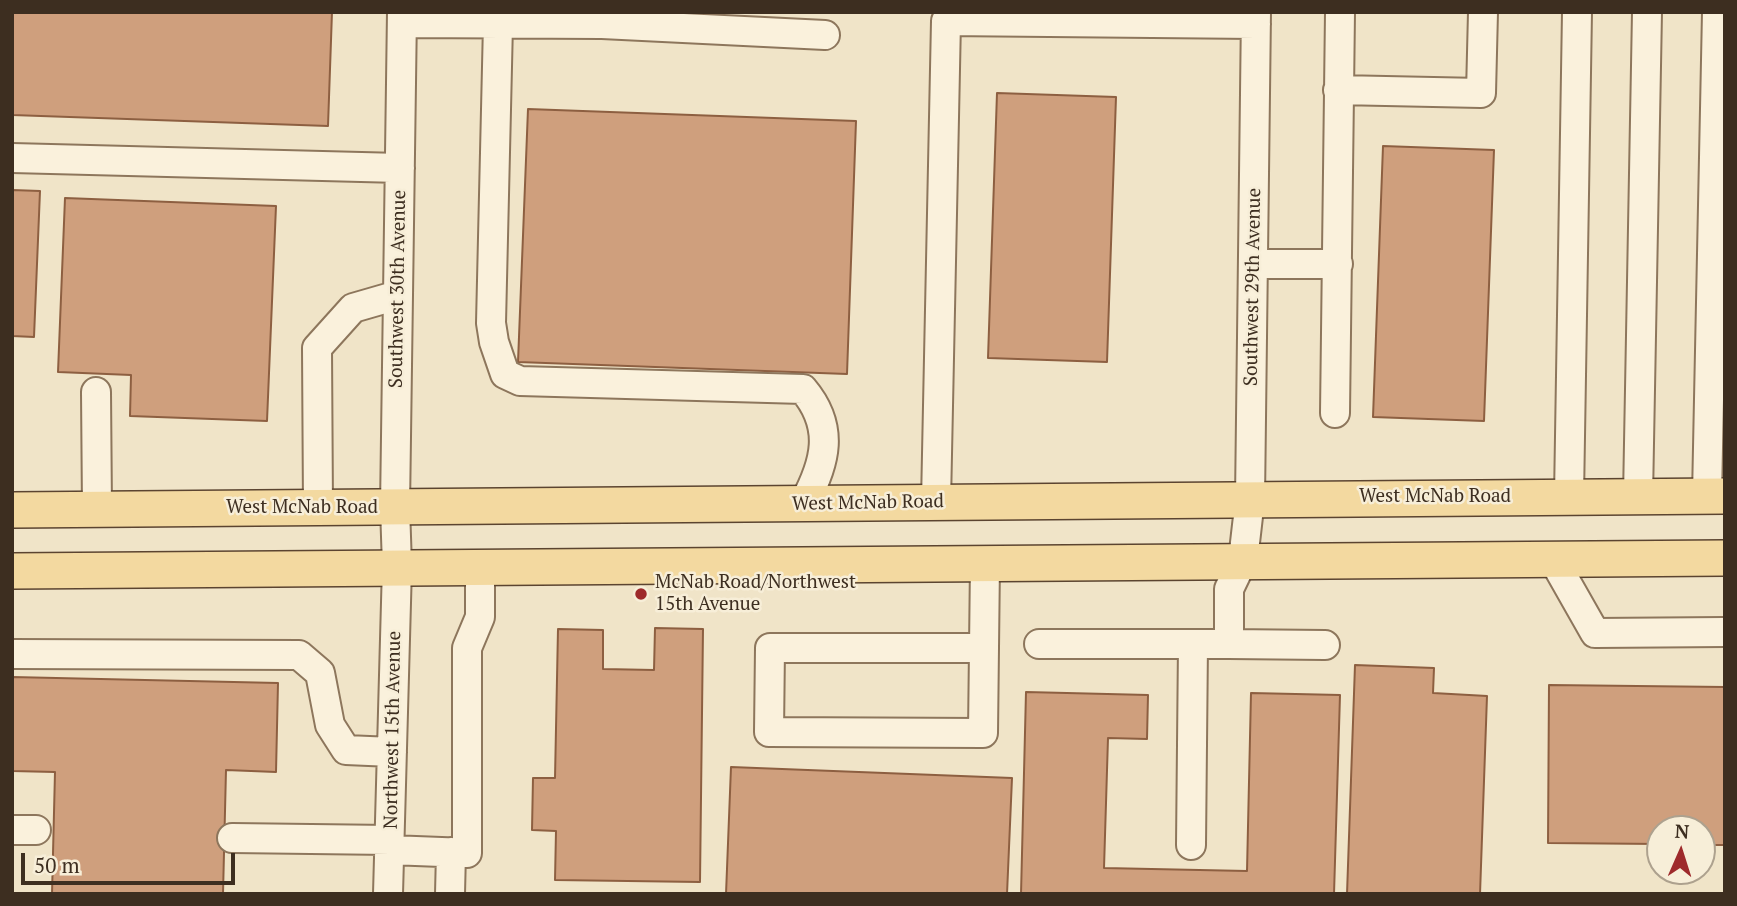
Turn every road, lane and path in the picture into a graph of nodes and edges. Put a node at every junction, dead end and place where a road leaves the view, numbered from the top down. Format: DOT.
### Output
graph roads {
  1 [pos="1340,12"];
  2 [pos="1483,12"];
  3 [pos="1577,12"];
  4 [pos="1647,12"];
  5 [pos="1717,12"];
  6 [pos="402,18"];
  7 [pos="1256,18"];
  8 [pos="498,24"];
  9 [pos="825,35"];
  10 [pos="1338,90"];
  11 [pos="12,158"];
  12 [pos="400,168"];
  13 [pos="1253,264"];
  14 [pos="1338,264"];
  15 [pos="398,295"];
  16 [pos="96,392"];
  17 [pos="1335,413"];
  18 [pos="1638,496"];
  19 [pos="1716,496"];
  20 [pos="1569,497"];
  21 [pos="1250,499"];
  22 [pos="936,502"];
  23 [pos="804,503"];
  24 [pos="318,508"];
  25 [pos="395,508"];
  26 [pos="97,509"];
  27 [pos="12,510"];
  28 [pos="1725,558"];
  29 [pos="1553,559"];
  30 [pos="1243,561"];
  31 [pos="985,563"];
  32 [pos="397,566"];
  33 [pos="480,566"];
  34 [pos="12,571"];
  35 [pos="1725,632"];
  36 [pos="1039,644"];
  37 [pos="1194,644"];
  38 [pos="1230,644"];
  39 [pos="1325,645"];
  40 [pos="984,648"];
  41 [pos="12,654"];
  42 [pos="392,752"];
  43 [pos="232,838"];
  44 [pos="390,845"];
  45 [pos="1191,845"];
  46 [pos="451,852"];
  47 [pos="388,894"];
  48 [pos="450,894"];
  1 -- 10 [label="street"];
  2 -- 10 [label="street"];
  3 -- 20 [label="street"];
  4 -- 18 [label="street"];
  5 -- 19 [label="street"];
  6 -- 8 [label="street"];
  6 -- 12 [label="street, Southwest 30th Avenue"];
  7 -- 13 [label="street, Southwest 29th Avenue"];
  7 -- 22 [label="street"];
  8 -- 9 [label="street"];
  8 -- 23 [label="street"];
  10 -- 14 [label="street"];
  11 -- 12 [label="street"];
  12 -- 15 [label="street, Southwest 30th Avenue"];
  13 -- 14 [label="street"];
  13 -- 21 [label="street, Southwest 29th Avenue"];
  14 -- 17 [label="street"];
  15 -- 24 [label="street"];
  15 -- 25 [label="street, Southwest 30th Avenue"];
  16 -- 26 [label="street"];
  18 -- 19 [label="main road, West McNab Road"];
  18 -- 20 [label="main road, West McNab Road"];
  20 -- 21 [label="main road, West McNab Road"];
  21 -- 22 [label="main road, West McNab Road"];
  21 -- 30 [label="street, Southwest 29th Avenue"];
  22 -- 23 [label="main road, West McNab Road"];
  23 -- 25 [label="main road, West McNab Road"];
  24 -- 25 [label="main road, West McNab Road"];
  24 -- 26 [label="main road, West McNab Road"];
  25 -- 32 [label="street, Southwest 30th Avenue"];
  26 -- 27 [label="main road, West McNab Road"];
  28 -- 29 [label="main road"];
  29 -- 30 [label="main road"];
  29 -- 35 [label="street"];
  30 -- 31 [label="main road"];
  30 -- 38 [label="street, Southwest 29th Avenue"];
  31 -- 33 [label="main road"];
  31 -- 40 [label="street"];
  32 -- 33 [label="main road"];
  32 -- 34 [label="main road"];
  32 -- 42 [label="street, Northwest 15th Avenue"];
  33 -- 46 [label="street"];
  36 -- 37 [label="street"];
  37 -- 38 [label="street"];
  37 -- 45 [label="street"];
  38 -- 39 [label="street"];
  40 -- 40 [label="street"];
  41 -- 42 [label="street"];
  42 -- 44 [label="street, Northwest 15th Avenue"];
  43 -- 44 [label="street"];
  44 -- 46 [label="street"];
  44 -- 47 [label="street, Northwest 15th Avenue"];
  46 -- 48 [label="street"];
}
